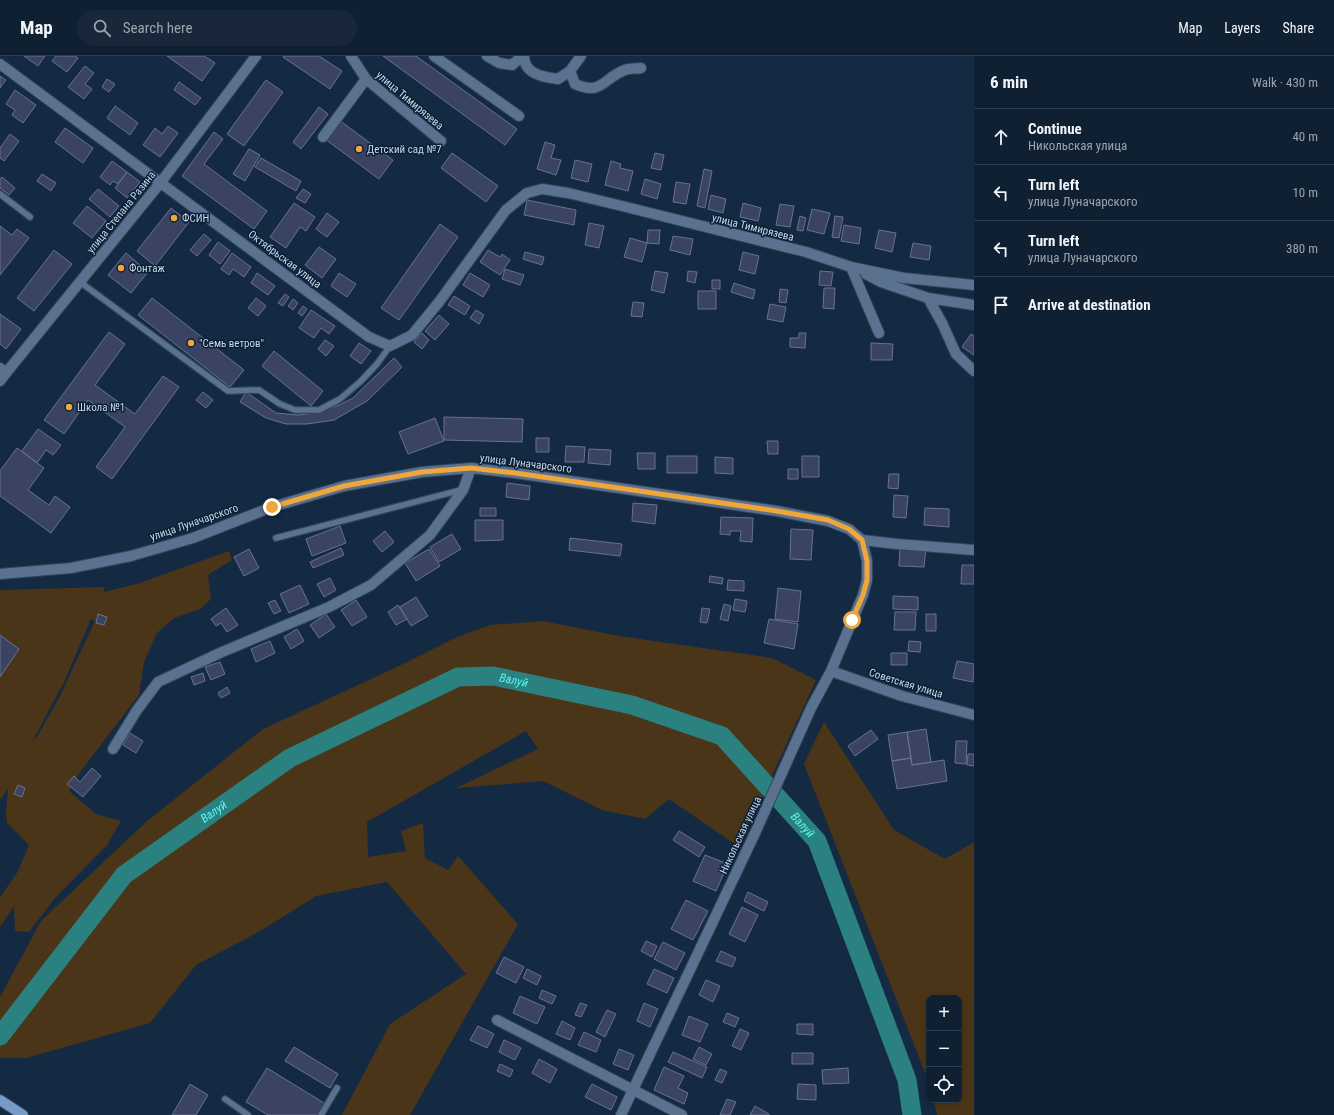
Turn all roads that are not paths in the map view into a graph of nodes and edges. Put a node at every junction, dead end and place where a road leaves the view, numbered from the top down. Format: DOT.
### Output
graph roads {
  1 [pos="256,56"];
  2 [pos="351,56"];
  3 [pos="434,56"];
  4 [pos="487,56"];
  5 [pos="523,56"];
  6 [pos="581,56"];
  7 [pos="0,64"];
  8 [pos="641,68"];
  9 [pos="570,71"];
  10 [pos="366,79"];
  11 [pos="519,116"];
  12 [pos="323,137"];
  13 [pos="441,141"];
  14 [pos="161,182"];
  15 [pos="0,194"];
  16 [pos="30,217"];
  17 [pos="852,268"];
  18 [pos="80,282"];
  19 [pos="974,284"];
  20 [pos="928,298"];
  21 [pos="974,305"];
  22 [pos="879,333"];
  23 [pos="390,346"];
  24 [pos="974,371"];
  25 [pos="2,374"];
  26 [pos="471,468"];
  27 [pos="463,490"];
  28 [pos="276,538"];
  29 [pos="862,540"];
  30 [pos="974,550"];
  31 [pos="0,574"];
  32 [pos="831,671"];
  33 [pos="974,715"];
  34 [pos="113,750"];
  35 [pos="497,1020"];
  36 [pos="337,1088"];
  37 [pos="633,1089"];
  38 [pos="224,1099"];
  39 [pos="0,1100"];
  40 [pos="23,1115"];
  41 [pos="248,1115"];
  42 [pos="321,1115"];
  43 [pos="622,1115"];
  44 [pos="682,1115"];
  1 -- 14 [label="street, улица Степана Разина"];
  2 -- 10 [label="street, улица Тимирязева"];
  3 -- 11 [label="street"];
  4 -- 5 [label="street"];
  5 -- 9 [label="street"];
  6 -- 9 [label="street"];
  7 -- 14 [label="street, Октябрьская улица"];
  8 -- 9 [label="street"];
  10 -- 12 [label="street"];
  10 -- 13 [label="street, улица Тимирязева"];
  14 -- 18 [label="street, улица Степана Разина"];
  14 -- 23 [label="street, Октябрьская улица"];
  15 -- 16 [label="lane"];
  17 -- 19 [label="street, улица Тимирязева"];
  17 -- 20 [label="street"];
  17 -- 22 [label="street"];
  17 -- 23 [label="street, улица Тимирязева"];
  18 -- 23 [label="lane"];
  18 -- 25 [label="street, улица Степана Разина"];
  20 -- 21 [label="street"];
  20 -- 24 [label="street"];
  26 -- 27 [label="street"];
  26 -- 29 [label="street, улица Луначарского"];
  26 -- 31 [label="street, улица Луначарского"];
  27 -- 28 [label="lane"];
  27 -- 34 [label="street"];
  29 -- 30 [label="street"];
  29 -- 32 [label="street, Никольская улица"];
  32 -- 33 [label="street, Советская улица"];
  32 -- 37 [label="street, Никольская улица"];
  35 -- 37 [label="street"];
  36 -- 42 [label="lane"];
  37 -- 43 [label="street, Никольская улица"];
  37 -- 44 [label="street"];
  38 -- 41 [label="lane"];
  39 -- 40 [label="main road"];
}
